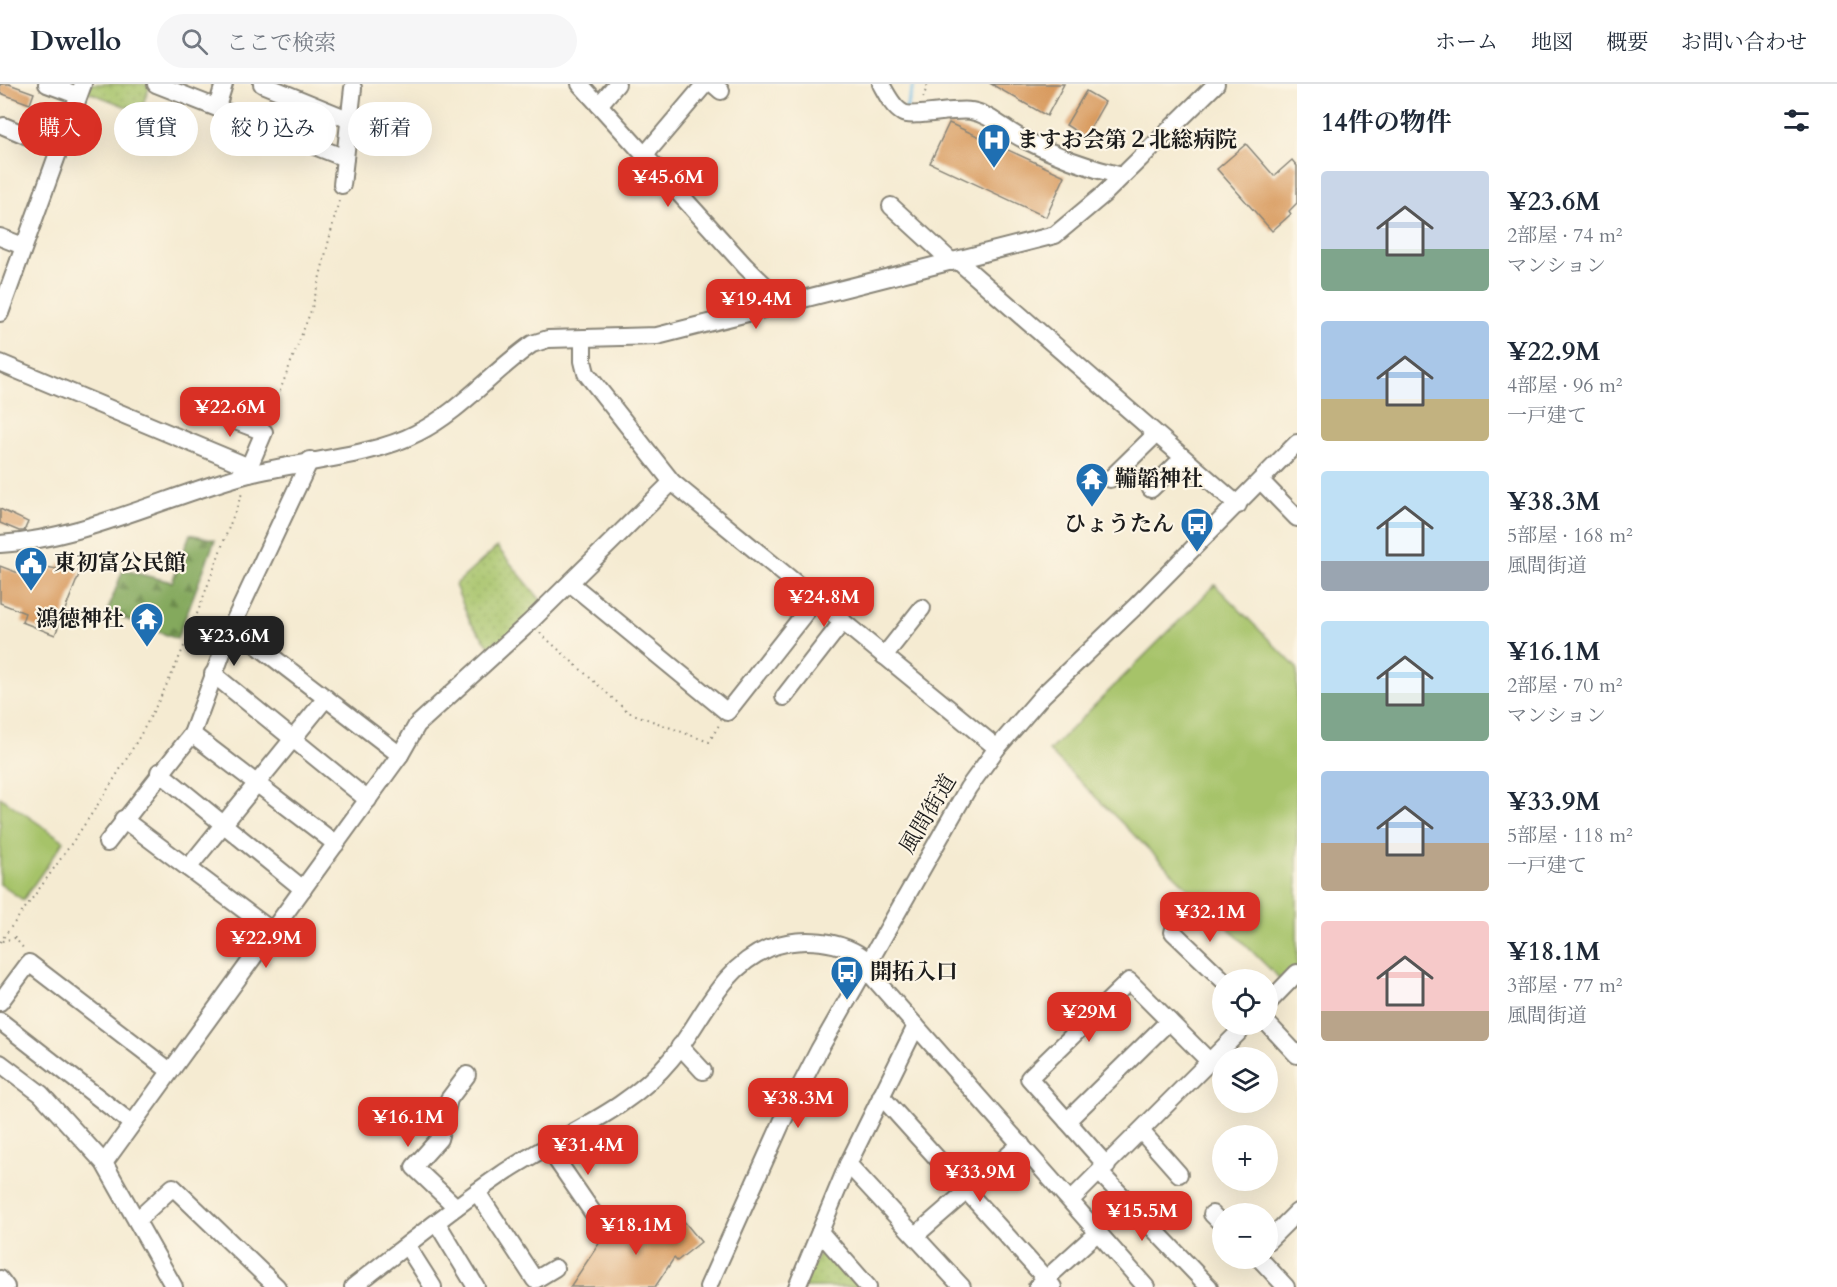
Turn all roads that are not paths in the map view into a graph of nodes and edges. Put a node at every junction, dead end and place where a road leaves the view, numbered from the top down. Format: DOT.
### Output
graph roads {
  1 [pos="47,84"];
  2 [pos="156,84"];
  3 [pos="225,84"];
  4 [pos="262,84"];
  5 [pos="580,84"];
  6 [pos="617,84"];
  7 [pos="705,84"];
  8 [pos="880,84"];
  9 [pos="1216,84"];
  10 [pos="353,88"];
  11 [pos="80,90"];
  12 [pos="218,102"];
  13 [pos="352,102"];
  14 [pos="210,105"];
  15 [pos="599,105"];
  16 [pos="348,119"];
  17 [pos="4,126"];
  18 [pos="18,132"];
  19 [pos="348,135"];
  20 [pos="336,154"];
  21 [pos="55,156"];
  22 [pos="644,156"];
  23 [pos="345,158"];
  24 [pos="1122,176"];
  25 [pos="342,185"];
  26 [pos="891,206"];
  27 [pos="0,237"];
  28 [pos="23,246"];
  29 [pos="955,262"];
  30 [pos="785,305"];
  31 [pos="0,313"];
  32 [pos="583,339"];
  33 [pos="0,363"];
  34 [pos="194,405"];
  35 [pos="1155,435"];
  36 [pos="1297,443"];
  37 [pos="1183,458"];
  38 [pos="310,460"];
  39 [pos="249,470"];
  40 [pos="1110,479"];
  41 [pos="1261,481"];
  42 [pos="672,482"];
  43 [pos="1151,489"];
  44 [pos="1238,505"];
  45 [pos="1297,518"];
  46 [pos="0,544"];
  47 [pos="570,583"];
  48 [pos="816,599"];
  49 [pos="922,608"];
  50 [pos="843,621"];
  51 [pos="232,626"];
  52 [pos="884,656"];
  53 [pos="213,674"];
  54 [pos="784,697"];
  55 [pos="326,698"];
  56 [pos="192,734"];
  57 [pos="293,739"];
  58 [pos="997,748"];
  59 [pos="400,755"];
  60 [pos="159,772"];
  61 [pos="257,783"];
  62 [pos="368,800"];
  63 [pos="123,819"];
  64 [pos="224,824"];
  65 [pos="107,843"];
  66 [pos="336,844"];
  67 [pos="189,868"];
  68 [pos="303,889"];
  69 [pos="272,931"];
  70 [pos="1173,932"];
  71 [pos="865,966"];
  72 [pos="1212,969"];
  73 [pos="1294,981"];
  74 [pos="1278,995"];
  75 [pos="0,1002"];
  76 [pos="1169,1021"];
  77 [pos="0,1022"];
  78 [pos="916,1026"];
  79 [pos="1236,1035"];
  80 [pos="1278,1035"];
  81 [pos="680,1046"];
  82 [pos="1297,1055"];
  83 [pos="1210,1062"];
  84 [pos="0,1063"];
  85 [pos="170,1071"];
  86 [pos="703,1071"];
  87 [pos="467,1075"];
  88 [pos="881,1096"];
  89 [pos="1067,1121"];
  90 [pos="131,1123"];
  91 [pos="1141,1131"];
  92 [pos="1021,1144"];
  93 [pos="547,1146"];
  94 [pos="104,1163"];
  95 [pos="848,1164"];
  96 [pos="1104,1169"];
  97 [pos="1179,1174"];
  98 [pos="477,1192"];
  99 [pos="967,1192"];
  100 [pos="1071,1200"];
  101 [pos="456,1207"];
  102 [pos="1296,1216"];
  103 [pos="137,1220"];
  104 [pos="437,1223"];
  105 [pos="602,1226"];
  106 [pos="820,1232"];
  107 [pos="1098,1232"];
  108 [pos="1278,1232"];
  109 [pos="916,1235"];
  110 [pos="407,1246"];
  111 [pos="555,1268"];
  112 [pos="1269,1269"];
  113 [pos="0,1279"];
  114 [pos="1045,1284"];
  115 [pos="6,1287"];
  116 [pos="174,1287"];
  117 [pos="277,1287"];
  118 [pos="353,1287"];
  119 [pos="433,1287"];
  120 [pos="476,1287"];
  121 [pos="708,1287"];
  122 [pos="797,1287"];
  123 [pos="868,1287"];
  124 [pos="962,1287"];
  125 [pos="1146,1287"];
  126 [pos="1209,1287"];
  127 [pos="1286,1287"];
  1 -- 11 [label="street"];
  2 -- 14 [label="street"];
  3 -- 12 [label="street"];
  4 -- 16 [label="street"];
  5 -- 15 [label="street"];
  6 -- 15 [label="street"];
  7 -- 22 [label="street"];
  8 -- 24 [label="street"];
  9 -- 24 [label="street"];
  10 -- 13 [label="street"];
  15 -- 22 [label="street"];
  17 -- 18 [label="street"];
  19 -- 23 [label="street"];
  20 -- 23 [label="street"];
  21 -- 28 [label="street"];
  22 -- 30 [label="street"];
  23 -- 25 [label="street"];
  24 -- 29 [label="street"];
  26 -- 29 [label="street"];
  27 -- 28 [label="street"];
  28 -- 31 [label="street"];
  29 -- 30 [label="street"];
  29 -- 35 [label="street"];
  30 -- 32 [label="street"];
  32 -- 38 [label="street"];
  32 -- 42 [label="street"];
  33 -- 39 [label="street"];
  34 -- 39 [label="street"];
  35 -- 37 [label="street"];
  35 -- 40 [label="street"];
  36 -- 41 [label="street, 風間街道"];
  37 -- 43 [label="street"];
  37 -- 44 [label="street"];
  38 -- 39 [label="street"];
  38 -- 51 [label="street"];
  39 -- 46 [label="street"];
  41 -- 44 [label="street, 風間街道"];
  41 -- 45 [label="street"];
  42 -- 47 [label="street"];
  42 -- 48 [label="street"];
  44 -- 58 [label="street, 風間街道"];
  47 -- 48 [label="street"];
  47 -- 59 [label="street"];
  48 -- 50 [label="street"];
  49 -- 52 [label="street"];
  50 -- 52 [label="street"];
  50 -- 54 [label="street"];
  51 -- 53 [label="street"];
  51 -- 55 [label="street"];
  52 -- 58 [label="street"];
  53 -- 56 [label="street"];
  53 -- 57 [label="street"];
  55 -- 57 [label="street"];
  55 -- 59 [label="street"];
  56 -- 60 [label="street"];
  56 -- 61 [label="street"];
  57 -- 61 [label="street"];
  57 -- 62 [label="street"];
  58 -- 71 [label="street, 風間街道"];
  59 -- 62 [label="street"];
  60 -- 63 [label="street"];
  60 -- 64 [label="street"];
  61 -- 64 [label="street"];
  61 -- 66 [label="street"];
  62 -- 66 [label="street"];
  63 -- 65 [label="street"];
  63 -- 67 [label="street"];
  64 -- 67 [label="street"];
  64 -- 68 [label="street"];
  66 -- 68 [label="street"];
  67 -- 69 [label="street"];
  68 -- 69 [label="street"];
  69 -- 85 [label="street"];
  70 -- 72 [label="street"];
  71 -- 78 [label="street"];
  71 -- 81 [label="street"];
  71 -- 121 [label="street, 風間街道"];
  73 -- 74 [label="street"];
  75 -- 85 [label="street"];
  76 -- 83 [label="street"];
  76 -- 89 [label="street"];
  76 -- 89 [label="street"];
  77 -- 90 [label="street"];
  78 -- 88 [label="street"];
  78 -- 92 [label="street"];
  79 -- 83 [label="street"];
  80 -- 82 [label="street"];
  81 -- 86 [label="street"];
  81 -- 93 [label="street"];
  83 -- 91 [label="street"];
  84 -- 94 [label="street"];
  85 -- 90 [label="street"];
  87 -- 101 [label="street"];
  88 -- 95 [label="street"];
  88 -- 99 [label="street"];
  89 -- 96 [label="street"];
  90 -- 94 [label="street"];
  91 -- 96 [label="street"];
  91 -- 97 [label="street"];
  92 -- 99 [label="street"];
  92 -- 100 [label="street"];
  93 -- 98 [label="street"];
  93 -- 105 [label="street"];
  94 -- 103 [label="street"];
  95 -- 106 [label="street"];
  95 -- 109 [label="street"];
  96 -- 100 [label="street"];
  96 -- 126 [label="street"];
  98 -- 101 [label="street"];
  98 -- 111 [label="street"];
  99 -- 109 [label="street"];
  99 -- 114 [label="street"];
  100 -- 107 [label="street"];
  101 -- 104 [label="street"];
  102 -- 108 [label="street"];
  103 -- 116 [label="street"];
  103 -- 117 [label="street"];
  104 -- 110 [label="street"];
  104 -- 120 [label="street"];
  106 -- 122 [label="street"];
  106 -- 123 [label="street"];
  107 -- 114 [label="street"];
  107 -- 125 [label="street"];
  109 -- 124 [label="street"];
  110 -- 118 [label="street"];
  110 -- 119 [label="street"];
  112 -- 127 [label="street"];
  113 -- 115 [label="street"];
}
